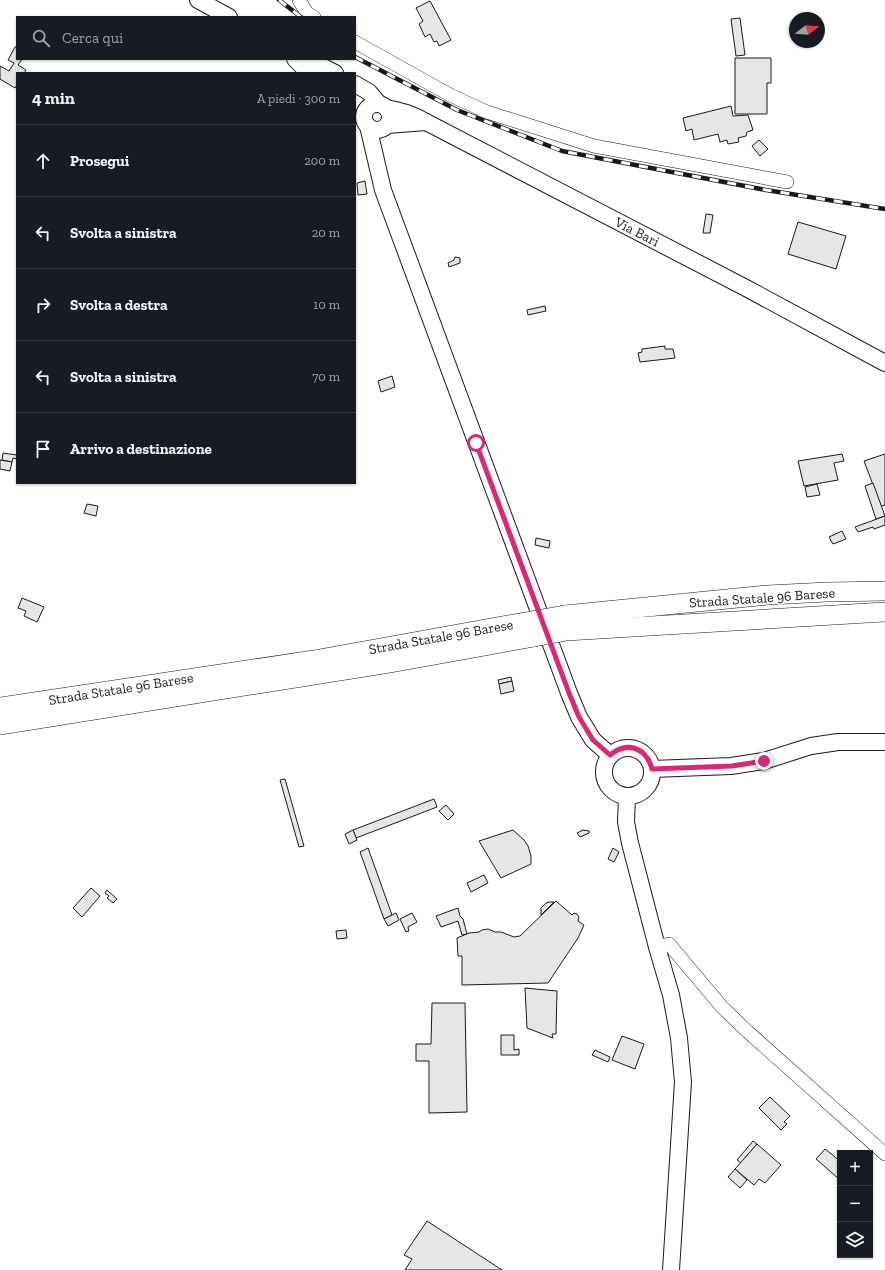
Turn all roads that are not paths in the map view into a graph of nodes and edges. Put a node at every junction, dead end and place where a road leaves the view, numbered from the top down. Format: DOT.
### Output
graph roads {
  1 [pos="198,0"];
  2 [pos="299,0"];
  3 [pos="227,16"];
  4 [pos="312,16"];
  5 [pos="356,43"];
  6 [pos="296,60"];
  7 [pos="310,60"];
  8 [pos="308,72"];
  9 [pos="333,72"];
  10 [pos="356,85"];
  11 [pos="382,106"];
  12 [pos="363,121"];
  13 [pos="426,122"];
  14 [pos="385,127"];
  15 [pos="377,168"];
  16 [pos="787,182"];
  17 [pos="885,363"];
  18 [pos="885,591"];
  19 [pos="885,612"];
  20 [pos="828,615"];
  21 [pos="885,621"];
  22 [pos="565,623"];
  23 [pos="532,629"];
  24 [pos="0,708"];
  25 [pos="0,725"];
  26 [pos="885,742"];
  27 [pos="610,755"];
  28 [pos="652,769"];
  29 [pos="627,796"];
  30 [pos="657,947"];
  31 [pos="885,1154"];
  32 [pos="671,1270"];
  1 -- 3 [label="main road"];
  2 -- 4 [label="street"];
  5 -- 16 [label="street"];
  6 -- 8 [label="main road"];
  7 -- 9 [label="main road"];
  10 -- 11 [label="main road"];
  11 -- 12 [label="main road"];
  11 -- 13 [label="main road, Via Bari"];
  11 -- 14 [label="main road"];
  12 -- 14 [label="main road"];
  12 -- 15 [label="main road"];
  13 -- 14 [label="main road"];
  13 -- 17 [label="main road, Via Bari"];
  14 -- 15 [label="main road"];
  15 -- 27 [label="main road"];
  18 -- 22 [label="highway, Strada Statale 96 Barese"];
  19 -- 20 [label="highway, Strada Statale 96 Barese"];
  20 -- 21 [label="highway"];
  20 -- 22 [label="highway, Strada Statale 96 Barese"];
  22 -- 23 [label="highway, Strada Statale 96 Barese, bridge"];
  23 -- 24 [label="highway, Strada Statale 96 Barese"];
  23 -- 25 [label="highway, Strada Statale 96 Barese"];
  26 -- 28 [label="main road"];
  27 -- 28 [label="main road"];
  27 -- 29 [label="main road"];
  28 -- 29 [label="main road"];
  29 -- 30 [label="main road"];
  30 -- 31 [label="street"];
  30 -- 32 [label="main road"];
}
